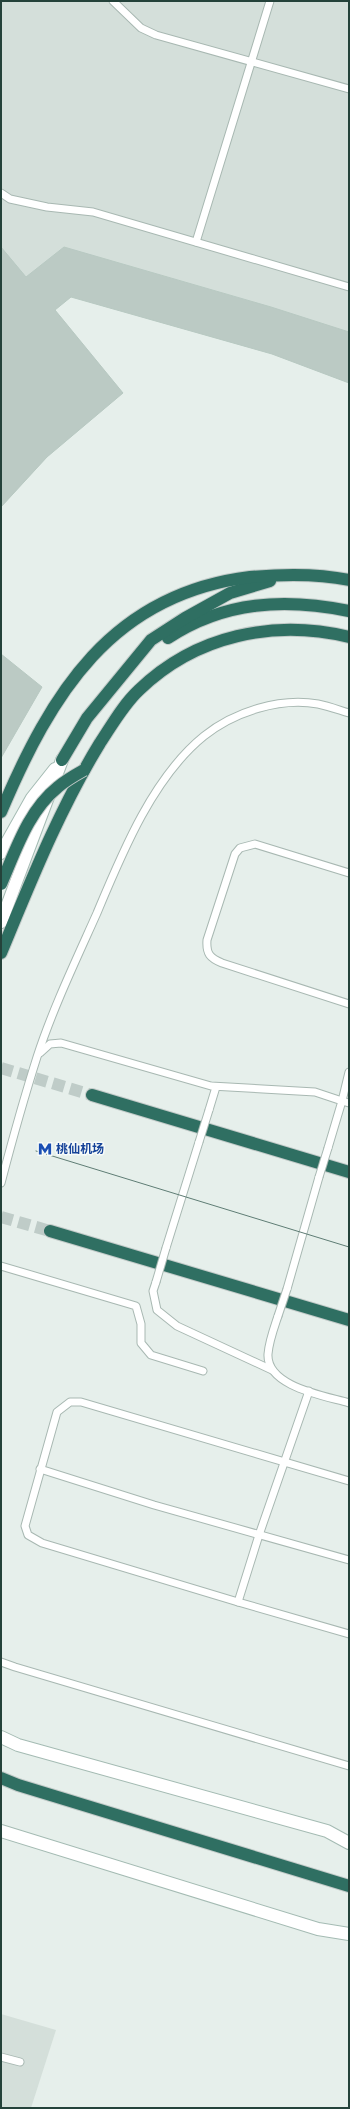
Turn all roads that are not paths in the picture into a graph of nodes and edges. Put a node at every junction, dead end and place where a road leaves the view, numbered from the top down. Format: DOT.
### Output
graph roads {
  1 [pos="113,1"];
  2 [pos="270,1"];
  3 [pos="253,61"];
  4 [pos="349,89"];
  5 [pos="1,193"];
  6 [pos="196,242"];
  7 [pos="349,287"];
  8 [pos="300,574"];
  9 [pos="349,580"];
  10 [pos="349,611"];
  11 [pos="349,637"];
  12 [pos="136,660"];
  13 [pos="349,713"];
  14 [pos="62,760"];
  15 [pos="84,770"];
  16 [pos="1,812"];
  17 [pos="1,853"];
  18 [pos="349,873"];
  19 [pos="1,884"];
  20 [pos="1,922"];
  21 [pos="1,953"];
  22 [pos="349,1004"];
  23 [pos="37,1056"];
  24 [pos="349,1072"];
  25 [pos="216,1087"];
  26 [pos="92,1095"];
  27 [pos="342,1101"];
  28 [pos="349,1103"];
  29 [pos="349,1172"];
  30 [pos="1,1183"];
  31 [pos="50,1231"];
  32 [pos="1,1266"];
  33 [pos="349,1320"];
  34 [pos="272,1370"];
  35 [pos="203,1371"];
  36 [pos="309,1391"];
  37 [pos="349,1403"];
  38 [pos="284,1463"];
  39 [pos="40,1469"];
  40 [pos="349,1481"];
  41 [pos="259,1535"];
  42 [pos="349,1560"];
  43 [pos="238,1602"];
  44 [pos="349,1634"];
  45 [pos="1,1662"];
  46 [pos="1,1737"];
  47 [pos="349,1766"];
  48 [pos="1,1778"];
  49 [pos="1,1831"];
  50 [pos="349,1843"];
  51 [pos="349,1886"];
  52 [pos="349,1934"];
  53 [pos="1,2057"];
  54 [pos="20,2062"];
  1 -- 3 [label="lane"];
  2 -- 3 [label="lane"];
  3 -- 4 [label="lane"];
  3 -- 6 [label="lane"];
  5 -- 6 [label="lane"];
  6 -- 7 [label="lane"];
  8 -- 9 [label="highway"];
  8 -- 12 [label="highway"];
  8 -- 16 [label="highway"];
  10 -- 12 [label="highway"];
  11 -- 15 [label="highway"];
  12 -- 14 [label="highway"];
  13 -- 23 [label="lane"];
  14 -- 17 [label="street"];
  14 -- 20 [label="street"];
  15 -- 19 [label="highway, bridge"];
  15 -- 21 [label="highway"];
  18 -- 22 [label="lane"];
  23 -- 25 [label="lane"];
  23 -- 30 [label="lane"];
  24 -- 27 [label="lane"];
  25 -- 27 [label="lane"];
  25 -- 34 [label="lane, bridge"];
  26 -- 29 [label="highway"];
  27 -- 28 [label="lane"];
  27 -- 34 [label="lane, bridge"];
  31 -- 33 [label="highway"];
  32 -- 35 [label="lane"];
  34 -- 36 [label="lane"];
  36 -- 37 [label="lane"];
  36 -- 38 [label="lane"];
  38 -- 39 [label="lane"];
  38 -- 40 [label="lane"];
  38 -- 41 [label="lane"];
  39 -- 41 [label="lane"];
  39 -- 43 [label="lane"];
  41 -- 42 [label="lane"];
  41 -- 43 [label="lane"];
  43 -- 44 [label="lane"];
  45 -- 47 [label="lane"];
  46 -- 50 [label="street"];
  48 -- 51 [label="highway"];
  49 -- 52 [label="street"];
  53 -- 54 [label="lane"];
}
